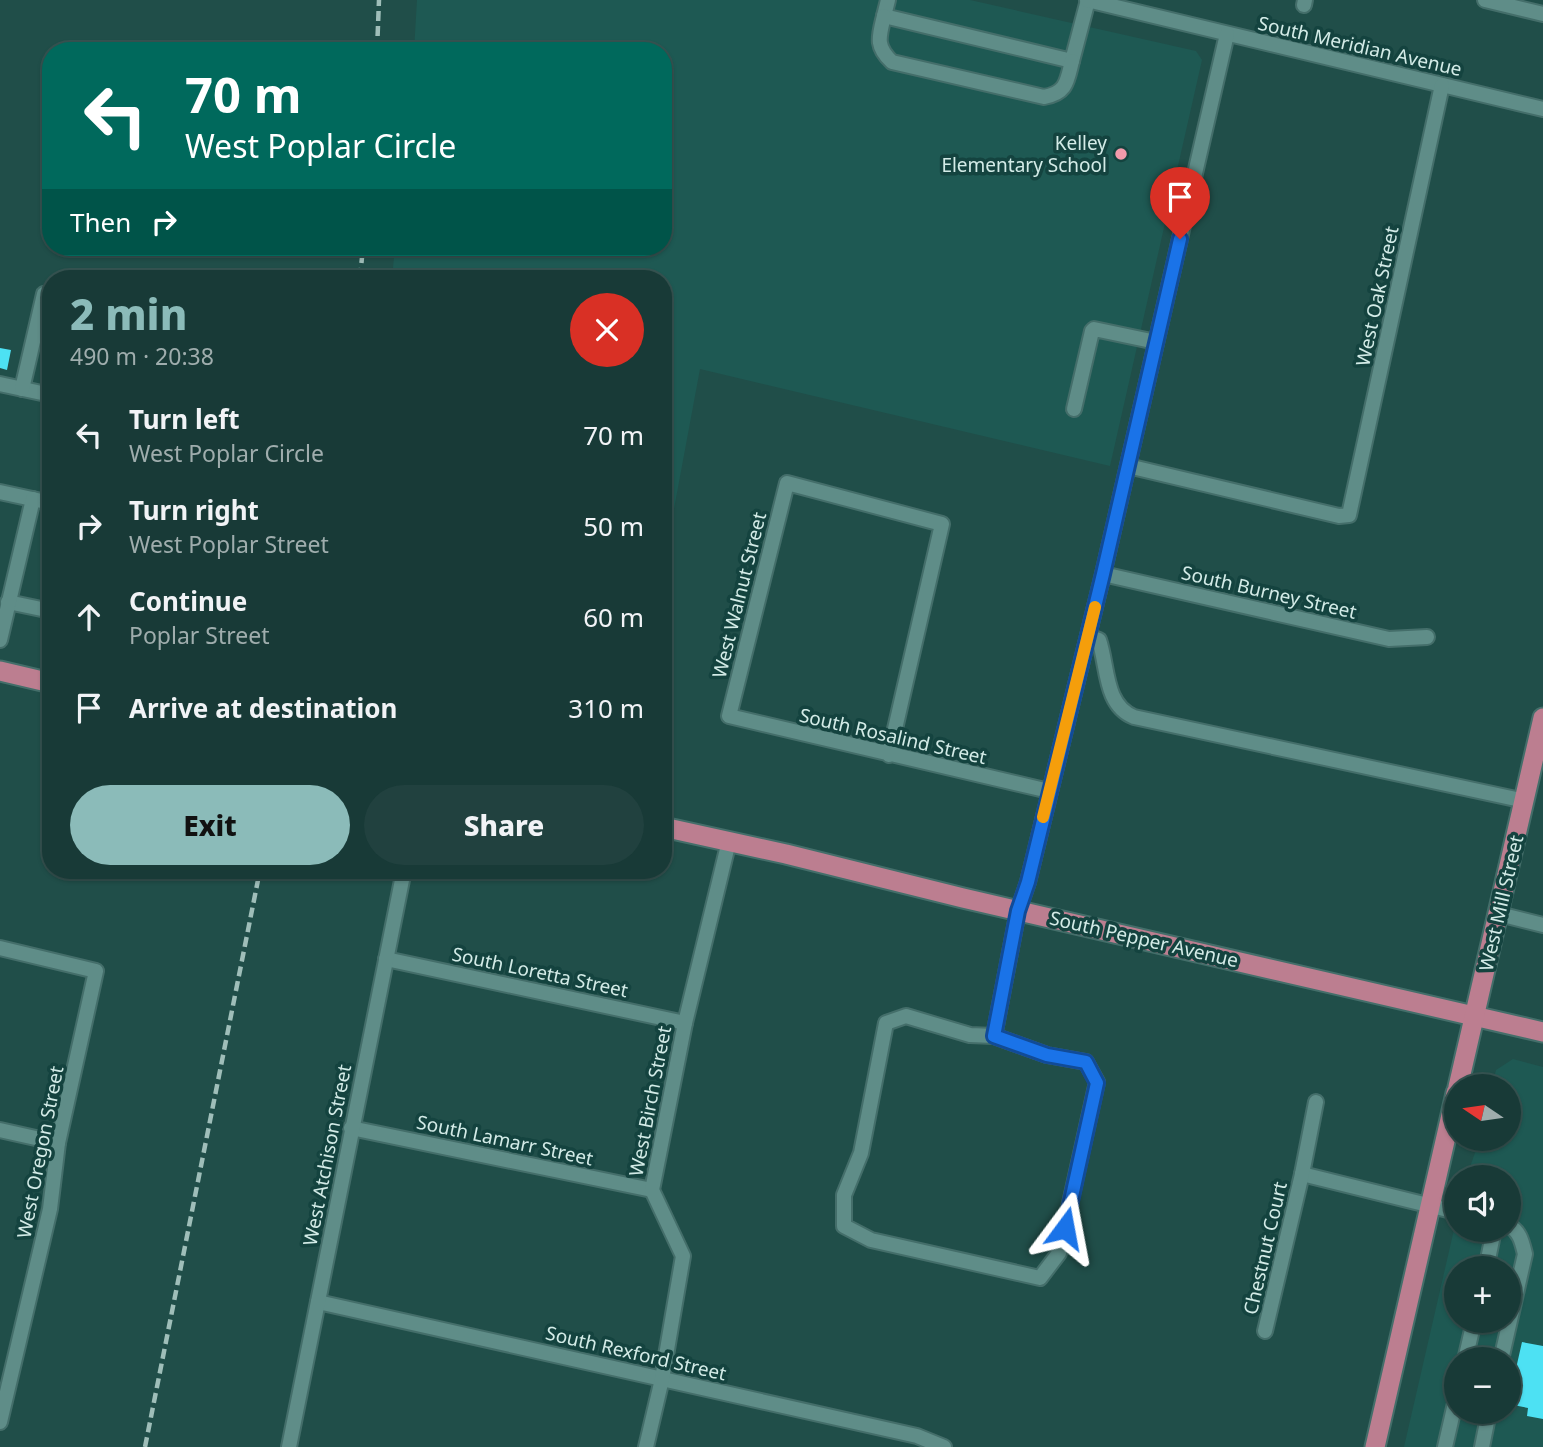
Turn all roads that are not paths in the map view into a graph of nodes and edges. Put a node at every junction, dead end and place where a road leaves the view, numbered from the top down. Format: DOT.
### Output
graph roads {
  1 [pos="888,0"];
  2 [pos="1087,0"];
  3 [pos="1485,0"];
  4 [pos="1543,14"];
  5 [pos="884,16"];
  6 [pos="1227,34"];
  7 [pos="1072,61"];
  8 [pos="1442,85"];
  9 [pos="1543,109"];
  10 [pos="42,304"];
  11 [pos="1156,342"];
  12 [pos="0,384"];
  13 [pos="22,389"];
  14 [pos="42,394"];
  15 [pos="1074,409"];
  16 [pos="1128,467"];
  17 [pos="0,492"];
  18 [pos="33,499"];
  19 [pos="42,501"];
  20 [pos="1103,574"];
  21 [pos="9,602"];
  22 [pos="42,609"];
  23 [pos="1087,636"];
  24 [pos="1427,637"];
  25 [pos="0,640"];
  26 [pos="0,671"];
  27 [pos="42,681"];
  28 [pos="729,716"];
  29 [pos="1543,718"];
  30 [pos="889,755"];
  31 [pos="1049,791"];
  32 [pos="1525,801"];
  33 [pos="672,829"];
  34 [pos="729,841"];
  35 [pos="402,879"];
  36 [pos="1018,911"];
  37 [pos="1499,914"];
  38 [pos="1543,925"];
  39 [pos="0,948"];
  40 [pos="386,959"];
  41 [pos="1475,1015"];
  42 [pos="685,1023"];
  43 [pos="1543,1032"];
  44 [pos="994,1036"];
  45 [pos="1461,1074"];
  46 [pos="1316,1102"];
  47 [pos="351,1128"];
  48 [pos="0,1130"];
  49 [pos="58,1143"];
  50 [pos="1444,1143"];
  51 [pos="1302,1174"];
  52 [pos="652,1190"];
  53 [pos="1429,1206"];
  54 [pos="1444,1209"];
  55 [pos="1521,1238"];
  56 [pos="318,1302"];
  57 [pos="1265,1331"];
  58 [pos="0,1346"];
  59 [pos="1504,1347"];
  60 [pos="16,1349"];
  61 [pos="662,1379"];
  62 [pos="0,1422"];
  63 [pos="1450,1424"];
  64 [pos="1487,1424"];
  65 [pos="289,1447"];
  66 [pos="646,1447"];
  67 [pos="944,1447"];
  68 [pos="1375,1447"];
  69 [pos="1445,1447"];
  70 [pos="1482,1447"];
  1 -- 5 [label="street"];
  2 -- 6 [label="street, South Meridian Avenue"];
  2 -- 7 [label="street"];
  3 -- 4 [label="street"];
  5 -- 7 [label="street"];
  5 -- 7 [label="street"];
  6 -- 8 [label="street, South Meridian Avenue"];
  6 -- 11 [label="street"];
  8 -- 9 [label="street, South Meridian Avenue"];
  8 -- 16 [label="street, West Oak Street"];
  10 -- 13 [label="street"];
  11 -- 15 [label="street"];
  11 -- 16 [label="street"];
  12 -- 13 [label="street"];
  13 -- 14 [label="street"];
  16 -- 20 [label="street"];
  17 -- 18 [label="street"];
  18 -- 19 [label="street"];
  18 -- 21 [label="street"];
  20 -- 23 [label="street"];
  20 -- 24 [label="street, South Burney Street"];
  21 -- 22 [label="street"];
  21 -- 25 [label="street"];
  23 -- 31 [label="street"];
  23 -- 32 [label="street"];
  26 -- 27 [label="main road"];
  28 -- 30 [label="street, South Rosalind Street"];
  28 -- 30 [label="street, West Walnut Street"];
  29 -- 32 [label="main road, West Mill Street"];
  30 -- 31 [label="street, South Rosalind Street"];
  31 -- 36 [label="street"];
  32 -- 37 [label="main road, West Mill Street"];
  33 -- 34 [label="main road, South Pepper Avenue"];
  34 -- 36 [label="main road, South Pepper Avenue"];
  34 -- 42 [label="street, West Birch Street"];
  35 -- 40 [label="street, West Atchison Street"];
  36 -- 41 [label="main road, South Pepper Avenue"];
  36 -- 44 [label="street"];
  37 -- 38 [label="street"];
  37 -- 41 [label="main road, West Mill Street"];
  39 -- 49 [label="street, West Oregon Street"];
  40 -- 42 [label="street, South Loretta Street"];
  40 -- 47 [label="street, West Atchison Street"];
  41 -- 43 [label="main road, South Pepper Avenue"];
  41 -- 45 [label="main road, West Mill Street"];
  42 -- 52 [label="street, West Birch Street"];
  44 -- 44 [label="street"];
  46 -- 51 [label="street, Chestnut Court"];
  47 -- 52 [label="street, South Lamarr Street"];
  47 -- 56 [label="street, West Atchison Street"];
  48 -- 49 [label="street"];
  49 -- 60 [label="street, West Oregon Street"];
  50 -- 53 [label="main road"];
  51 -- 53 [label="street, Chestnut Court"];
  51 -- 57 [label="street, Chestnut Court"];
  52 -- 61 [label="street, West Birch Street"];
  53 -- 54 [label="street, Chestnut Court"];
  53 -- 68 [label="main road"];
  55 -- 59 [label="street"];
  56 -- 61 [label="street, South Rexford Street"];
  56 -- 65 [label="street, West Atchison Street"];
  58 -- 60 [label="street"];
  60 -- 62 [label="street, West Oregon Street"];
  61 -- 66 [label="street, West Birch Street"];
  61 -- 67 [label="street, South Rexford Street"];
  63 -- 69 [label="street"];
  64 -- 70 [label="street"];
}
